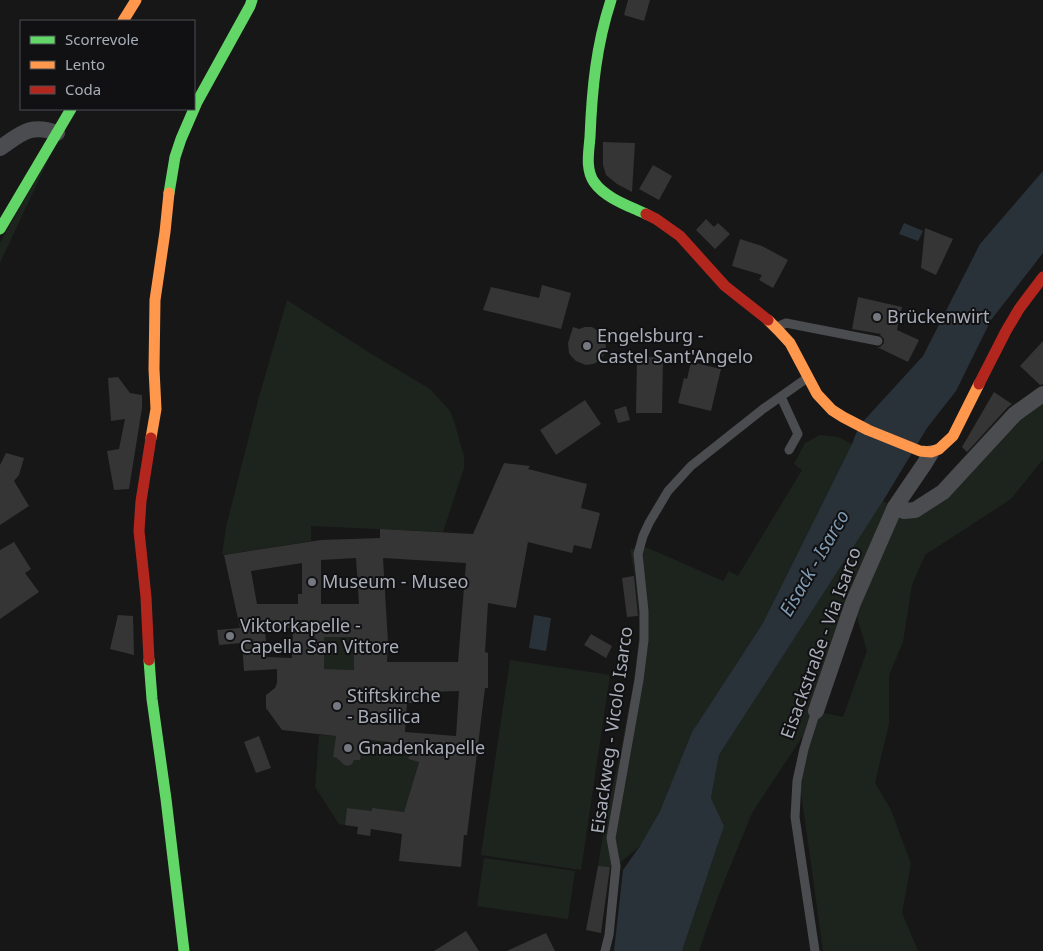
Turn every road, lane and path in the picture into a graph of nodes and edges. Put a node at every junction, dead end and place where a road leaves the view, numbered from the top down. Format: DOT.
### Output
graph roads {
  1 [pos="136,0"];
  2 [pos="252,0"];
  3 [pos="611,0"];
  4 [pos="124,20"];
  5 [pos="195,106"];
  6 [pos="70,110"];
  7 [pos="193,110"];
  8 [pos="57,133"];
  9 [pos="0,148"];
  10 [pos="0,228"];
  11 [pos="1043,277"];
  12 [pos="776,326"];
  13 [pos="878,341"];
  14 [pos="808,378"];
  15 [pos="1043,394"];
  16 [pos="781,397"];
  17 [pos="789,450"];
  18 [pos="925,452"];
  19 [pos="895,507"];
  20 [pos="816,711"];
  21 [pos="184,951"];
  22 [pos="605,951"];
  23 [pos="816,951"];
  1 -- 4 [label="street"];
  2 -- 5 [label="street"];
  3 -- 12 [label="street"];
  6 -- 8 [label="street"];
  7 -- 21 [label="street"];
  8 -- 9 [label="street"];
  8 -- 10 [label="street"];
  11 -- 18 [label="street, Eisackstraße - Via Isarco"];
  12 -- 13 [label="lane"];
  12 -- 14 [label="street"];
  14 -- 16 [label="lane, Eisackweg - Vicolo Isarco"];
  14 -- 18 [label="street"];
  15 -- 19 [label="street"];
  16 -- 17 [label="lane"];
  16 -- 22 [label="lane, Eisackweg - Vicolo Isarco"];
  18 -- 19 [label="street, Eisackstraße - Via Isarco"];
  19 -- 20 [label="street, Eisackstraße - Via Isarco"];
  20 -- 23 [label="lane, Eisackstraße - Via Isarco"];
}
